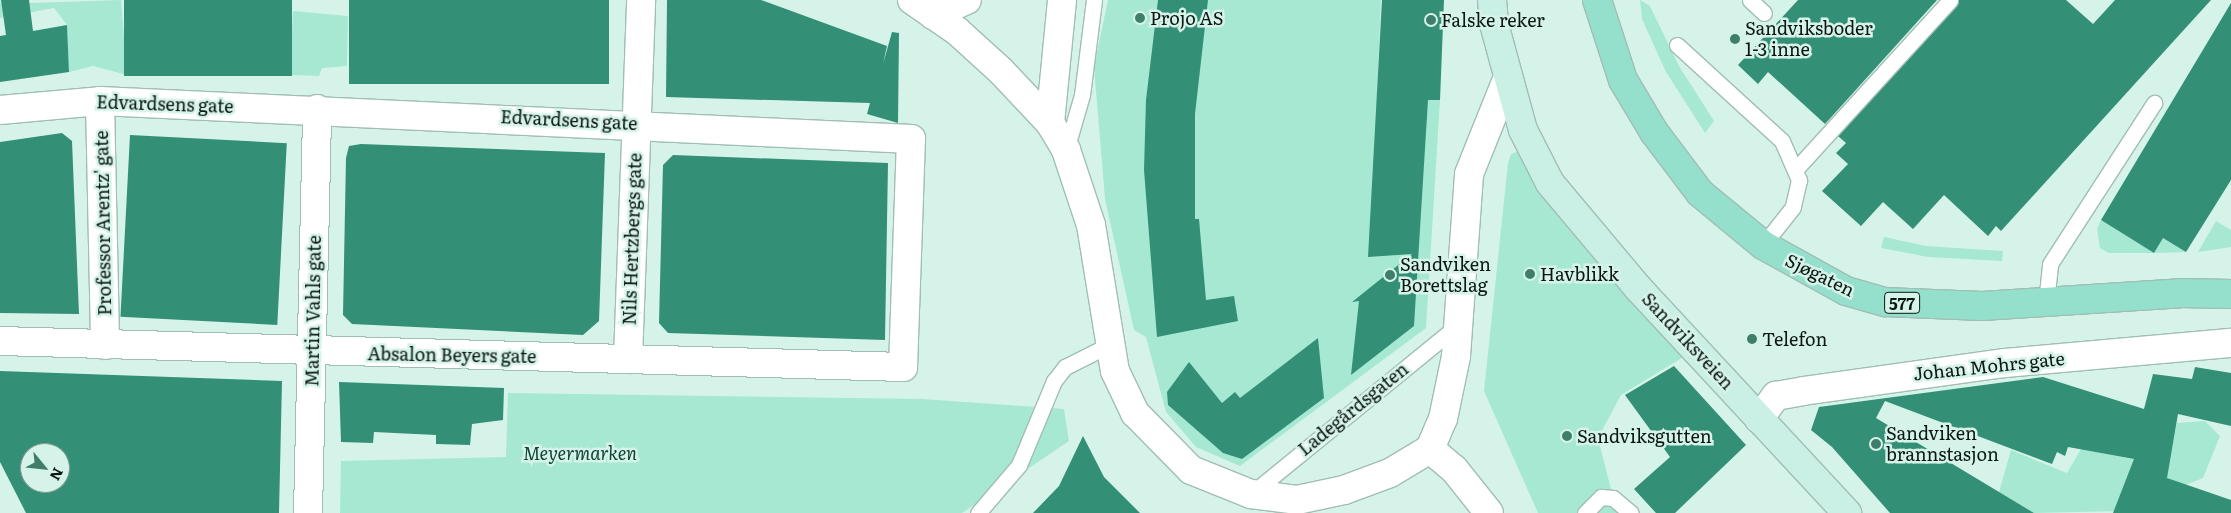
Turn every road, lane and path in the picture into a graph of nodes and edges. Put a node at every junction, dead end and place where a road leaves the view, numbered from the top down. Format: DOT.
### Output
graph roads {
  1 [pos="641,0"];
  2 [pos="967,0"];
  3 [pos="1062,0"];
  4 [pos="1094,0"];
  5 [pos="1492,0"];
  6 [pos="1597,0"];
  7 [pos="1750,0"];
  8 [pos="1950,0"];
  9 [pos="923,7"];
  10 [pos="1764,13"];
  11 [pos="1677,45"];
  12 [pos="1508,77"];
  13 [pos="100,101"];
  14 [pos="2154,103"];
  15 [pos="318,109"];
  16 [pos="0,110"];
  17 [pos="635,123"];
  18 [pos="1050,123"];
  19 [pos="1066,150"];
  20 [pos="1794,170"];
  21 [pos="1763,245"];
  22 [pos="2231,284"];
  23 [pos="2181,293"];
  24 [pos="2231,294"];
  25 [pos="2046,303"];
  26 [pos="1458,326"];
  27 [pos="0,341"];
  28 [pos="2231,343"];
  29 [pos="105,345"];
  30 [pos="1109,345"];
  31 [pos="312,352"];
  32 [pos="628,359"];
  33 [pos="903,367"];
  34 [pos="1759,420"];
  35 [pos="1430,449"];
  36 [pos="1251,494"];
  37 [pos="308,513"];
  38 [pos="978,513"];
  39 [pos="1489,513"];
  40 [pos="1584,513"];
  41 [pos="1630,513"];
  42 [pos="1847,513"];
  1 -- 17 [label="street, Nils Hertzbergs gate"];
  2 -- 9 [label="street"];
  3 -- 18 [label="street"];
  4 -- 19 [label="lane"];
  5 -- 12 [label="main road, Sandviksveien"];
  6 -- 21 [label="main road, Sjøgaten / 577"];
  7 -- 10 [label="lane"];
  8 -- 20 [label="lane"];
  9 -- 18 [label="street"];
  11 -- 20 [label="lane"];
  12 -- 26 [label="street"];
  12 -- 34 [label="main road, Sandviksveien"];
  13 -- 15 [label="street, Edvardsens gate"];
  13 -- 16 [label="street, Edvardsens gate"];
  13 -- 29 [label="street, Professor Arentz' gate"];
  14 -- 25 [label="lane"];
  15 -- 17 [label="street, Edvardsens gate"];
  15 -- 31 [label="street, Martin Vahls gate"];
  17 -- 32 [label="street, Nils Hertzbergs gate"];
  17 -- 33 [label="street, Edvardsens gate"];
  18 -- 19 [label="street"];
  19 -- 30 [label="street"];
  20 -- 21 [label="lane"];
  21 -- 25 [label="main road, Sjøgaten / 577"];
  22 -- 23 [label="main road, Sjøgaten / 577"];
  23 -- 24 [label="main road, Sjøgaten / 577"];
  23 -- 25 [label="main road, Sjøgaten / 577"];
  26 -- 35 [label="street"];
  26 -- 36 [label="lane, Ladegårdsgaten"];
  27 -- 29 [label="street, Absalon Beyers gate"];
  28 -- 34 [label="street, Johan Mohrs gate"];
  29 -- 31 [label="street, Absalon Beyers gate"];
  30 -- 36 [label="street"];
  30 -- 38 [label="lane"];
  31 -- 32 [label="street, Absalon Beyers gate"];
  31 -- 37 [label="street, Martin Vahls gate"];
  32 -- 33 [label="street, Absalon Beyers gate"];
  34 -- 42 [label="main road, Sandviksveien"];
  35 -- 36 [label="street"];
  35 -- 39 [label="street"];
  40 -- 41 [label="lane"];
}
